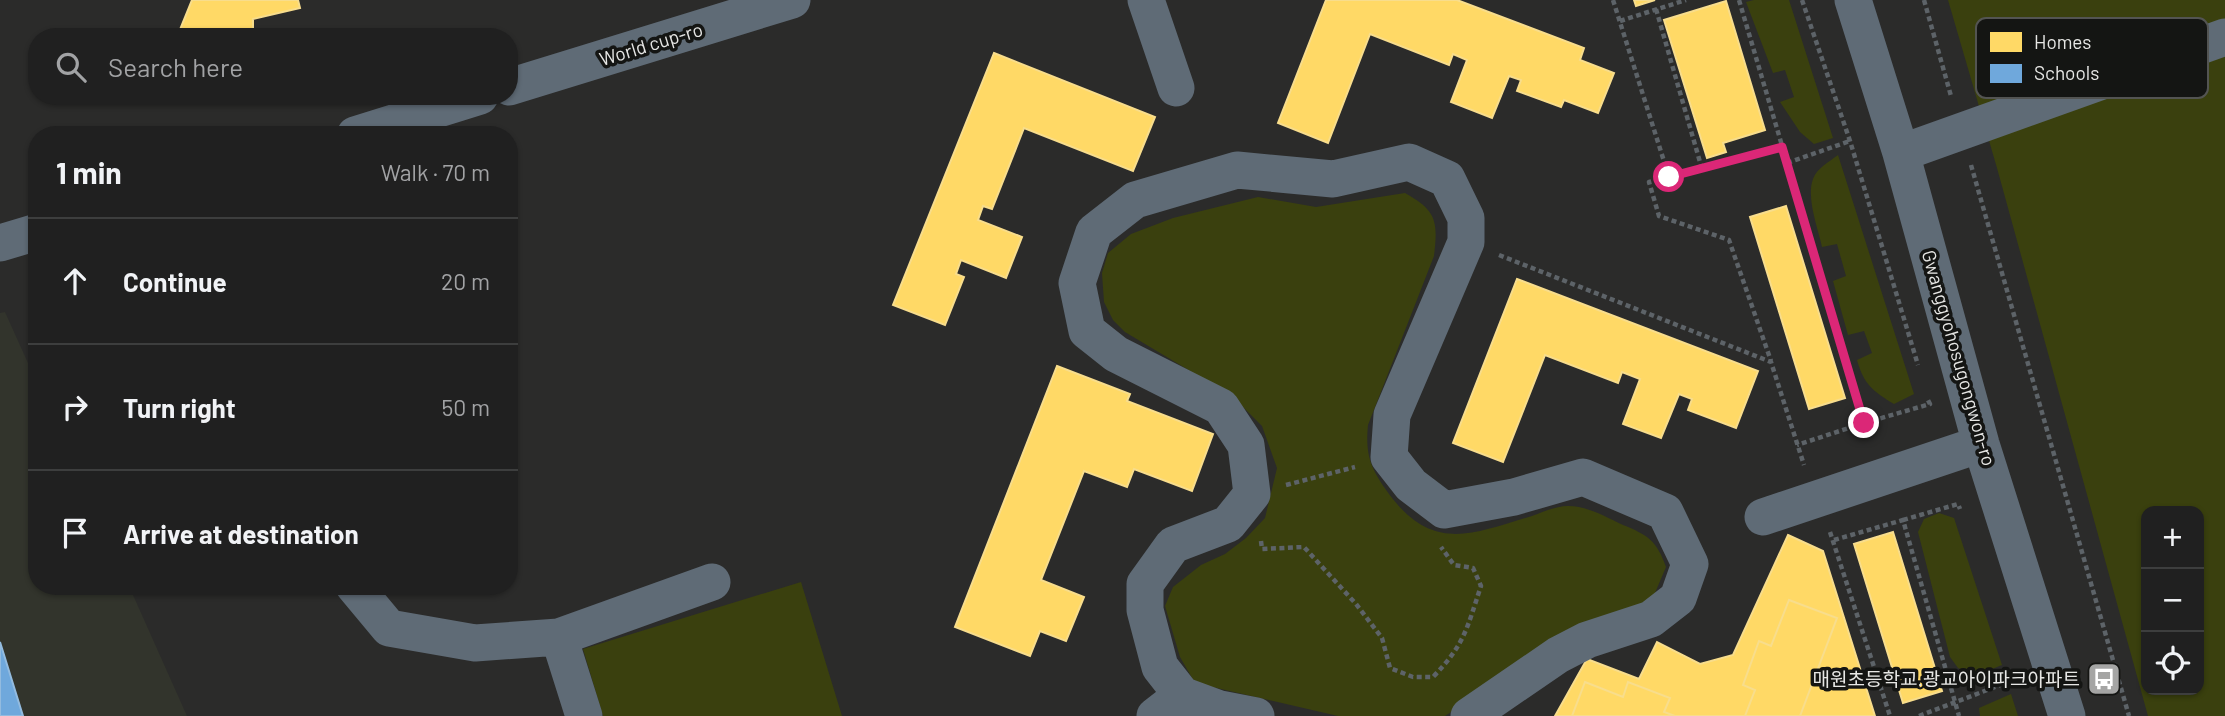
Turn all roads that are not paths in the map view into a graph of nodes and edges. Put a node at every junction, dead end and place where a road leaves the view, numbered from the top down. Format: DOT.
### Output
graph roads {
  1 [pos="792,0"];
  2 [pos="1146,0"];
  3 [pos="1853,0"];
  4 [pos="2225,37"];
  5 [pos="2208,43"];
  6 [pos="518,84"];
  7 [pos="1176,88"];
  8 [pos="2055,98"];
  9 [pos="451,105"];
  10 [pos="384,126"];
  11 [pos="1902,153"];
  12 [pos="28,235"];
  13 [pos="0,243"];
  14 [pos="1981,444"];
  15 [pos="1763,517"];
  16 [pos="712,582"];
  17 [pos="362,595"];
  18 [pos="559,637"];
  19 [pos="1169,705"];
  20 [pos="584,716"];
  21 [pos="1256,716"];
  22 [pos="1469,716"];
  23 [pos="2067,716"];
  1 -- 6 [label="street, World cup-ro"];
  2 -- 7 [label="street"];
  3 -- 11 [label="street, Gwanggyohosugongwon-ro"];
  4 -- 5 [label="street"];
  8 -- 11 [label="street"];
  9 -- 10 [label="street"];
  11 -- 14 [label="street, Gwanggyohosugongwon-ro"];
  12 -- 13 [label="street"];
  14 -- 15 [label="street"];
  14 -- 23 [label="street, Gwanggyohosugongwon-ro"];
  16 -- 18 [label="street"];
  17 -- 18 [label="street"];
  18 -- 20 [label="street"];
  19 -- 21 [label="street"];
  19 -- 22 [label="street"];
}
